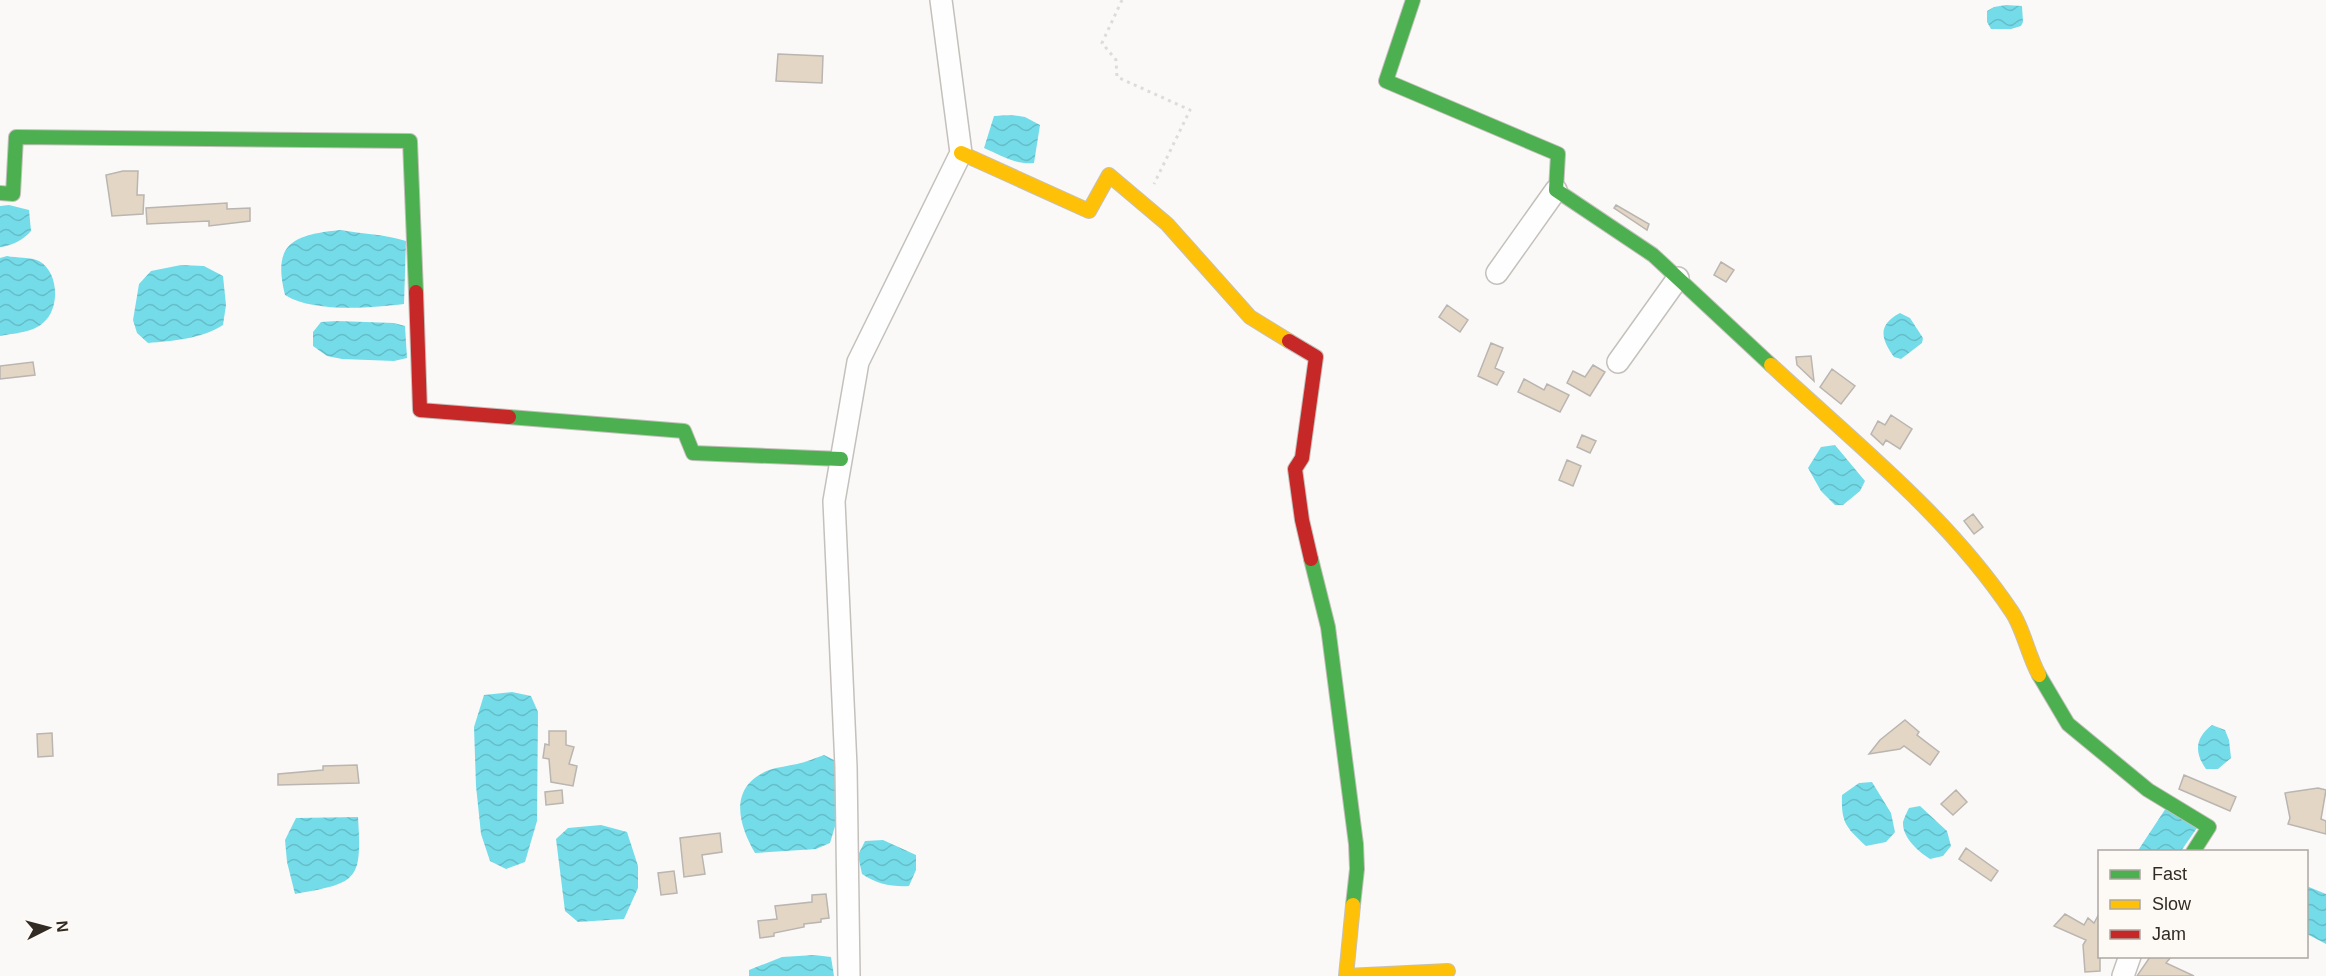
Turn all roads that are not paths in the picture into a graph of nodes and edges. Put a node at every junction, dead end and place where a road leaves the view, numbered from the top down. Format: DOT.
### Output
graph roads {
  1 [pos="941,0"];
  2 [pos="1413,0"];
  3 [pos="961,153"];
  4 [pos="1556,190"];
  5 [pos="0,193"];
  6 [pos="1497,273"];
  7 [pos="1678,278"];
  8 [pos="1618,362"];
  9 [pos="841,459"];
  10 [pos="2194,850"];
  11 [pos="2130,958"];
  12 [pos="1448,971"];
  13 [pos="849,976"];
  14 [pos="2123,976"];
  1 -- 3 [label="street"];
  2 -- 4 [label="street"];
  3 -- 9 [label="street"];
  3 -- 12 [label="street"];
  4 -- 6 [label="street"];
  4 -- 7 [label="street"];
  5 -- 9 [label="street"];
  7 -- 8 [label="street"];
  7 -- 10 [label="street"];
  9 -- 13 [label="street"];
  11 -- 14 [label="street"];
}
